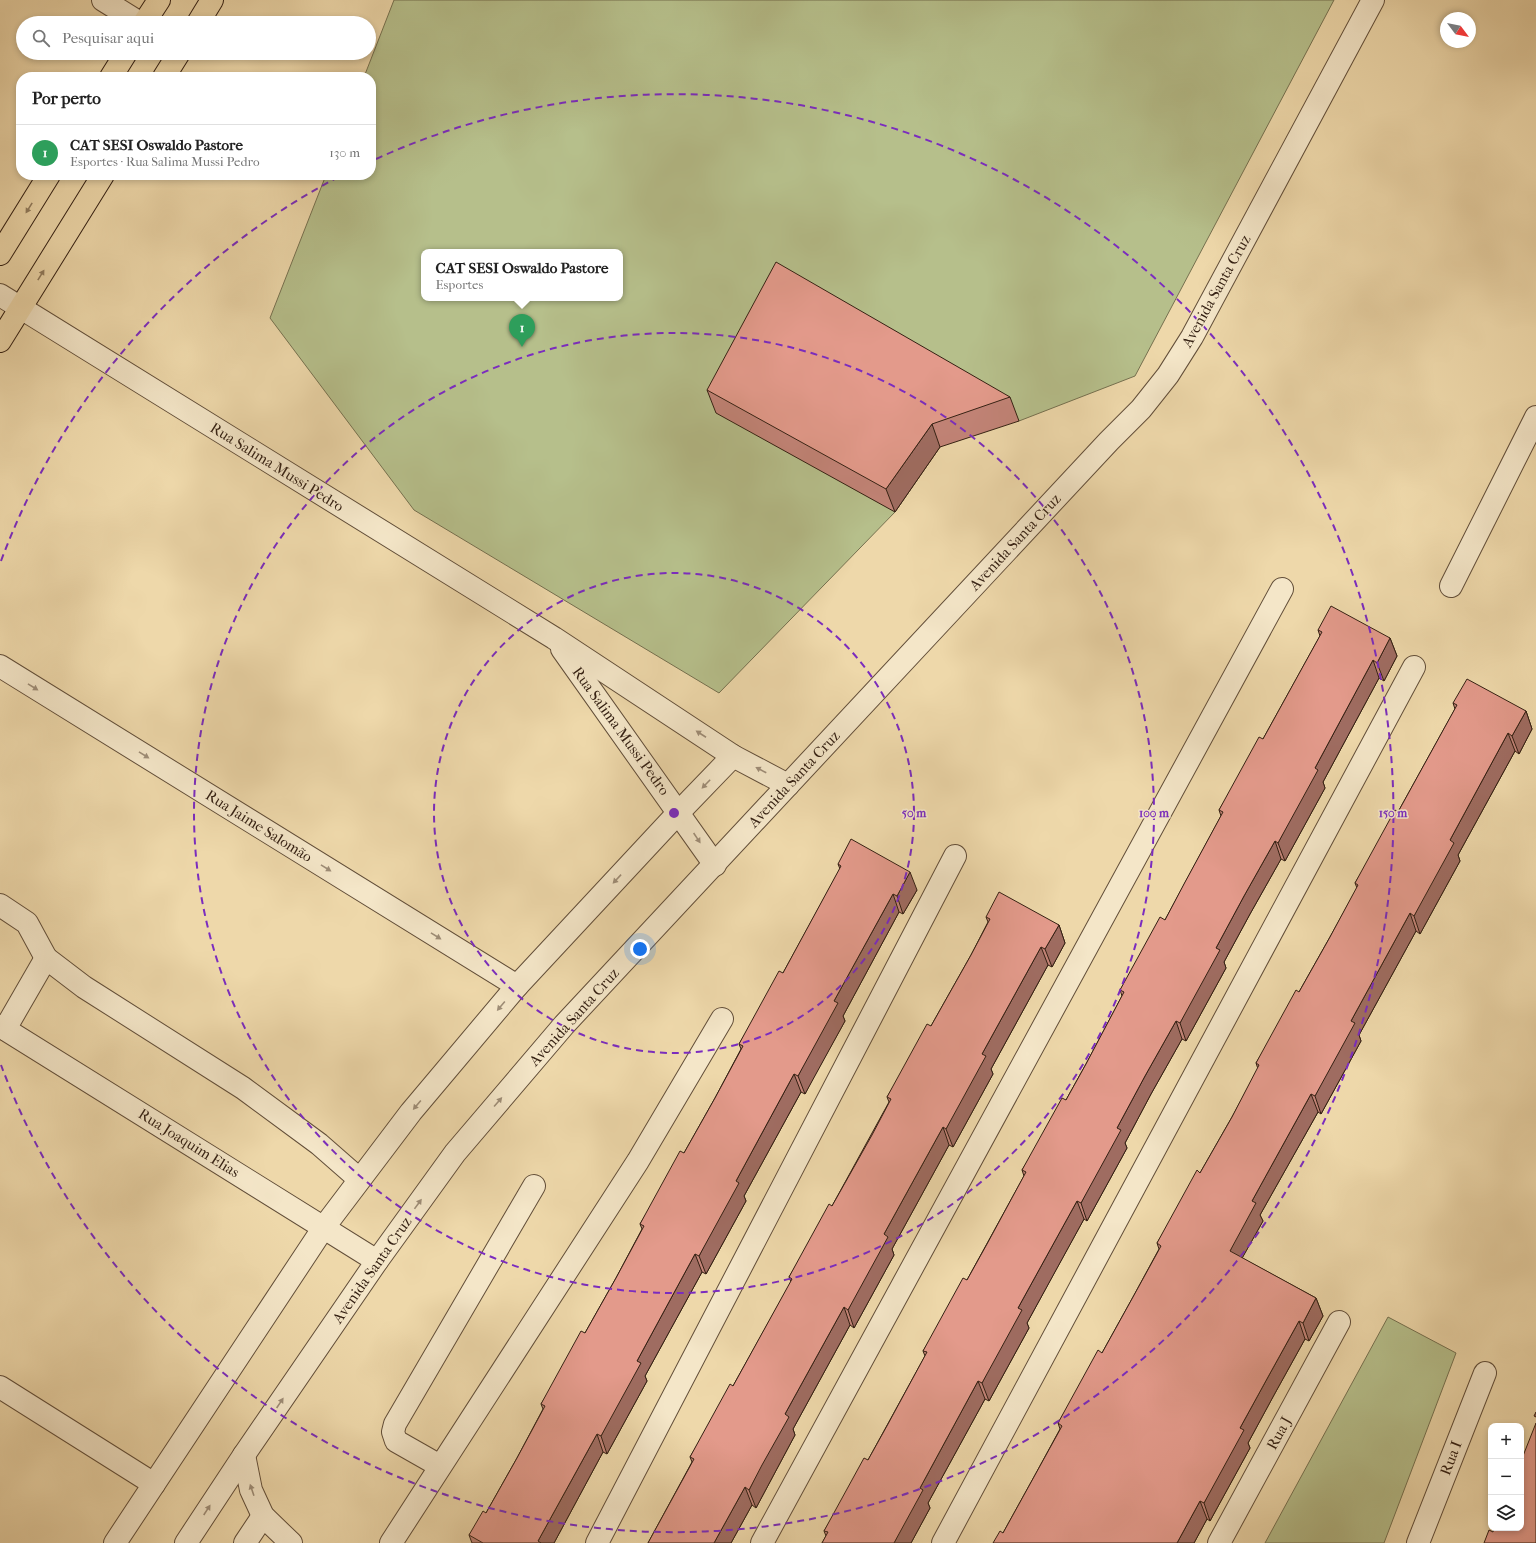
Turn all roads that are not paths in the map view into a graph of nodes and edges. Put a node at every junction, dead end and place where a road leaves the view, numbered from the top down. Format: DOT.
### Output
graph roads {
  1 [pos="103,0"];
  2 [pos="159,0"];
  3 [pos="212,0"];
  4 [pos="1373,0"];
  5 [pos="129,16"];
  6 [pos="149,16"];
  7 [pos="202,16"];
  8 [pos="122,60"];
  9 [pos="175,60"];
  10 [pos="114,72"];
  11 [pos="167,72"];
  12 [pos="46,180"];
  13 [pos="101,180"];
  14 [pos="0,254"];
  15 [pos="0,295"];
  16 [pos="21,308"];
  17 [pos="0,341"];
  18 [pos="1536,417"];
  19 [pos="1451,586"];
  20 [pos="1282,590"];
  21 [pos="554,638"];
  22 [pos="0,666"];
  23 [pos="1414,667"];
  24 [pos="733,756"];
  25 [pos="788,785"];
  26 [pos="679,812"];
  27 [pos="955,856"];
  28 [pos="715,865"];
  29 [pos="0,905"];
  30 [pos="46,958"];
  31 [pos="517,986"];
  32 [pos="722,1019"];
  33 [pos="3,1028"];
  34 [pos="359,1179"];
  35 [pos="534,1186"];
  36 [pos="324,1227"];
  37 [pos="377,1260"];
  38 [pos="1339,1322"];
  39 [pos="1485,1373"];
  40 [pos="0,1387"];
  41 [pos="244,1455"];
  42 [pos="440,1466"];
  43 [pos="154,1484"];
  44 [pos="263,1516"];
  45 [pos="115,1543"];
  46 [pos="186,1543"];
  47 [pos="245,1543"];
  48 [pos="291,1543"];
  49 [pos="391,1543"];
  50 [pos="597,1543"];
  51 [pos="762,1543"];
  52 [pos="944,1543"];
  53 [pos="1218,1543"];
  54 [pos="1418,1543"];
  1 -- 5 [label="street"];
  2 -- 6 [label="main road"];
  3 -- 7 [label="main road"];
  4 -- 25 [label="street, Avenida Santa Cruz"];
  8 -- 10 [label="main road"];
  9 -- 11 [label="main road"];
  12 -- 14 [label="main road, one-way"];
  16 -- 13 [label="main road, one-way"];
  15 -- 16 [label="street, Rua Salima Mussi Pedro"];
  16 -- 17 [label="main road"];
  16 -- 21 [label="street, Rua Salima Mussi Pedro"];
  18 -- 19 [label="street"];
  20 -- 51 [label="street"];
  24 -- 21 [label="street, Rua Salima Mussi Pedro, one-way"];
  21 -- 26 [label="street, Rua Salima Mussi Pedro"];
  22 -- 31 [label="street, Rua Jaime Salomão, one-way"];
  23 -- 52 [label="street"];
  25 -- 24 [label="street, Rua Salima Mussi Pedro, one-way"];
  24 -- 26 [label="street, one-way"];
  25 -- 28 [label="street, Avenida Santa Cruz"];
  26 -- 28 [label="street, Rua Salima Mussi Pedro, one-way"];
  26 -- 31 [label="street, one-way"];
  27 -- 50 [label="street"];
  37 -- 28 [label="street, Avenida Santa Cruz, one-way"];
  29 -- 30 [label="street"];
  30 -- 33 [label="street"];
  30 -- 34 [label="street"];
  31 -- 34 [label="street, one-way"];
  32 -- 42 [label="street"];
  33 -- 36 [label="street, Rua Joaquim Elias"];
  34 -- 36 [label="street"];
  35 -- 42 [label="street"];
  36 -- 37 [label="street, Rua Joaquim Elias"];
  36 -- 43 [label="street"];
  41 -- 37 [label="street, Avenida Santa Cruz, one-way"];
  38 -- 53 [label="street, Rua J"];
  39 -- 54 [label="street, Rua I"];
  40 -- 43 [label="street"];
  44 -- 41 [label="street, one-way"];
  46 -- 41 [label="street, Avenida Santa Cruz, one-way"];
  42 -- 49 [label="street"];
  43 -- 45 [label="street"];
  44 -- 47 [label="street"];
  44 -- 48 [label="street"];
}
